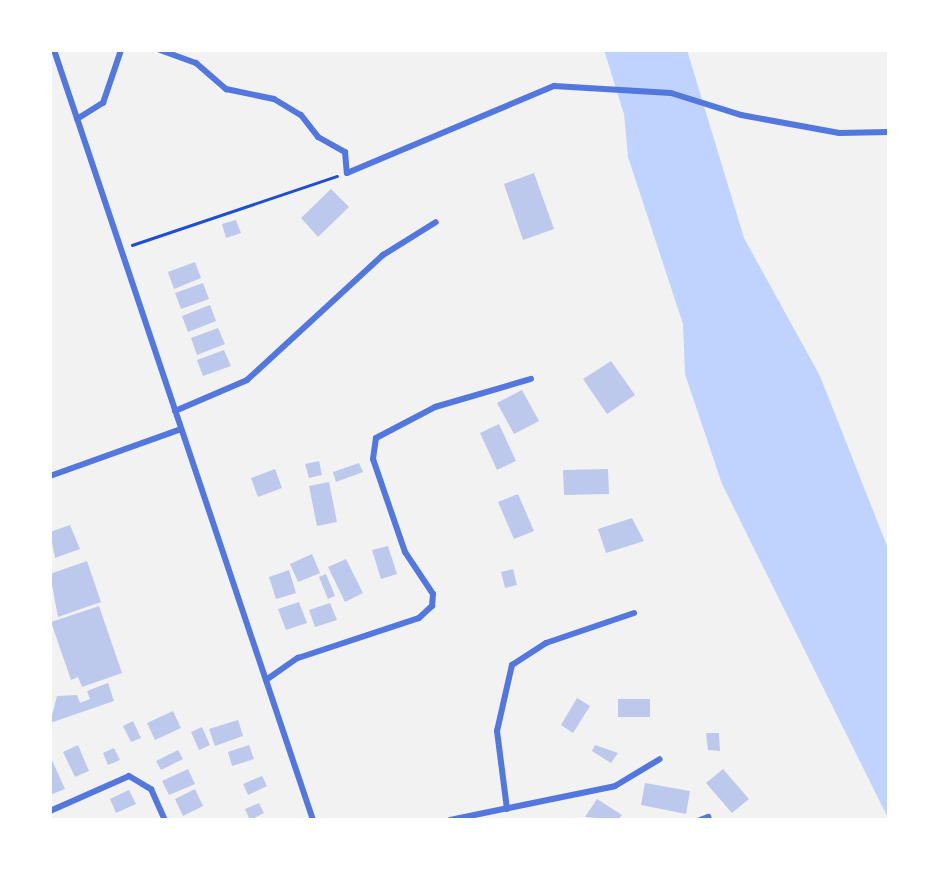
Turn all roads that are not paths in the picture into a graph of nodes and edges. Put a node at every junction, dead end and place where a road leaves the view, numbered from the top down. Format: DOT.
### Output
graph roads {
  1 [pos="54,50"];
  2 [pos="121,50"];
  3 [pos="160,50"];
  4 [pos="77,119"];
  5 [pos="889,132"];
  6 [pos="436,222"];
  7 [pos="531,379"];
  8 [pos="175,410"];
  9 [pos="181,428"];
  10 [pos="50,476"];
  11 [pos="634,613"];
  12 [pos="266,680"];
  13 [pos="660,758"];
  14 [pos="508,809"];
  15 [pos="50,811"];
  16 [pos="166,820"];
  17 [pos="313,820"];
  18 [pos="450,820"];
  1 -- 4 [label="street"];
  2 -- 4 [label="street"];
  3 -- 5 [label="street"];
  4 -- 8 [label="street"];
  6 -- 8 [label="street"];
  7 -- 12 [label="street"];
  8 -- 9 [label="street"];
  9 -- 10 [label="street"];
  9 -- 12 [label="street"];
  11 -- 14 [label="street"];
  12 -- 17 [label="street"];
  13 -- 14 [label="street"];
  14 -- 18 [label="street"];
  15 -- 16 [label="street"];
}
